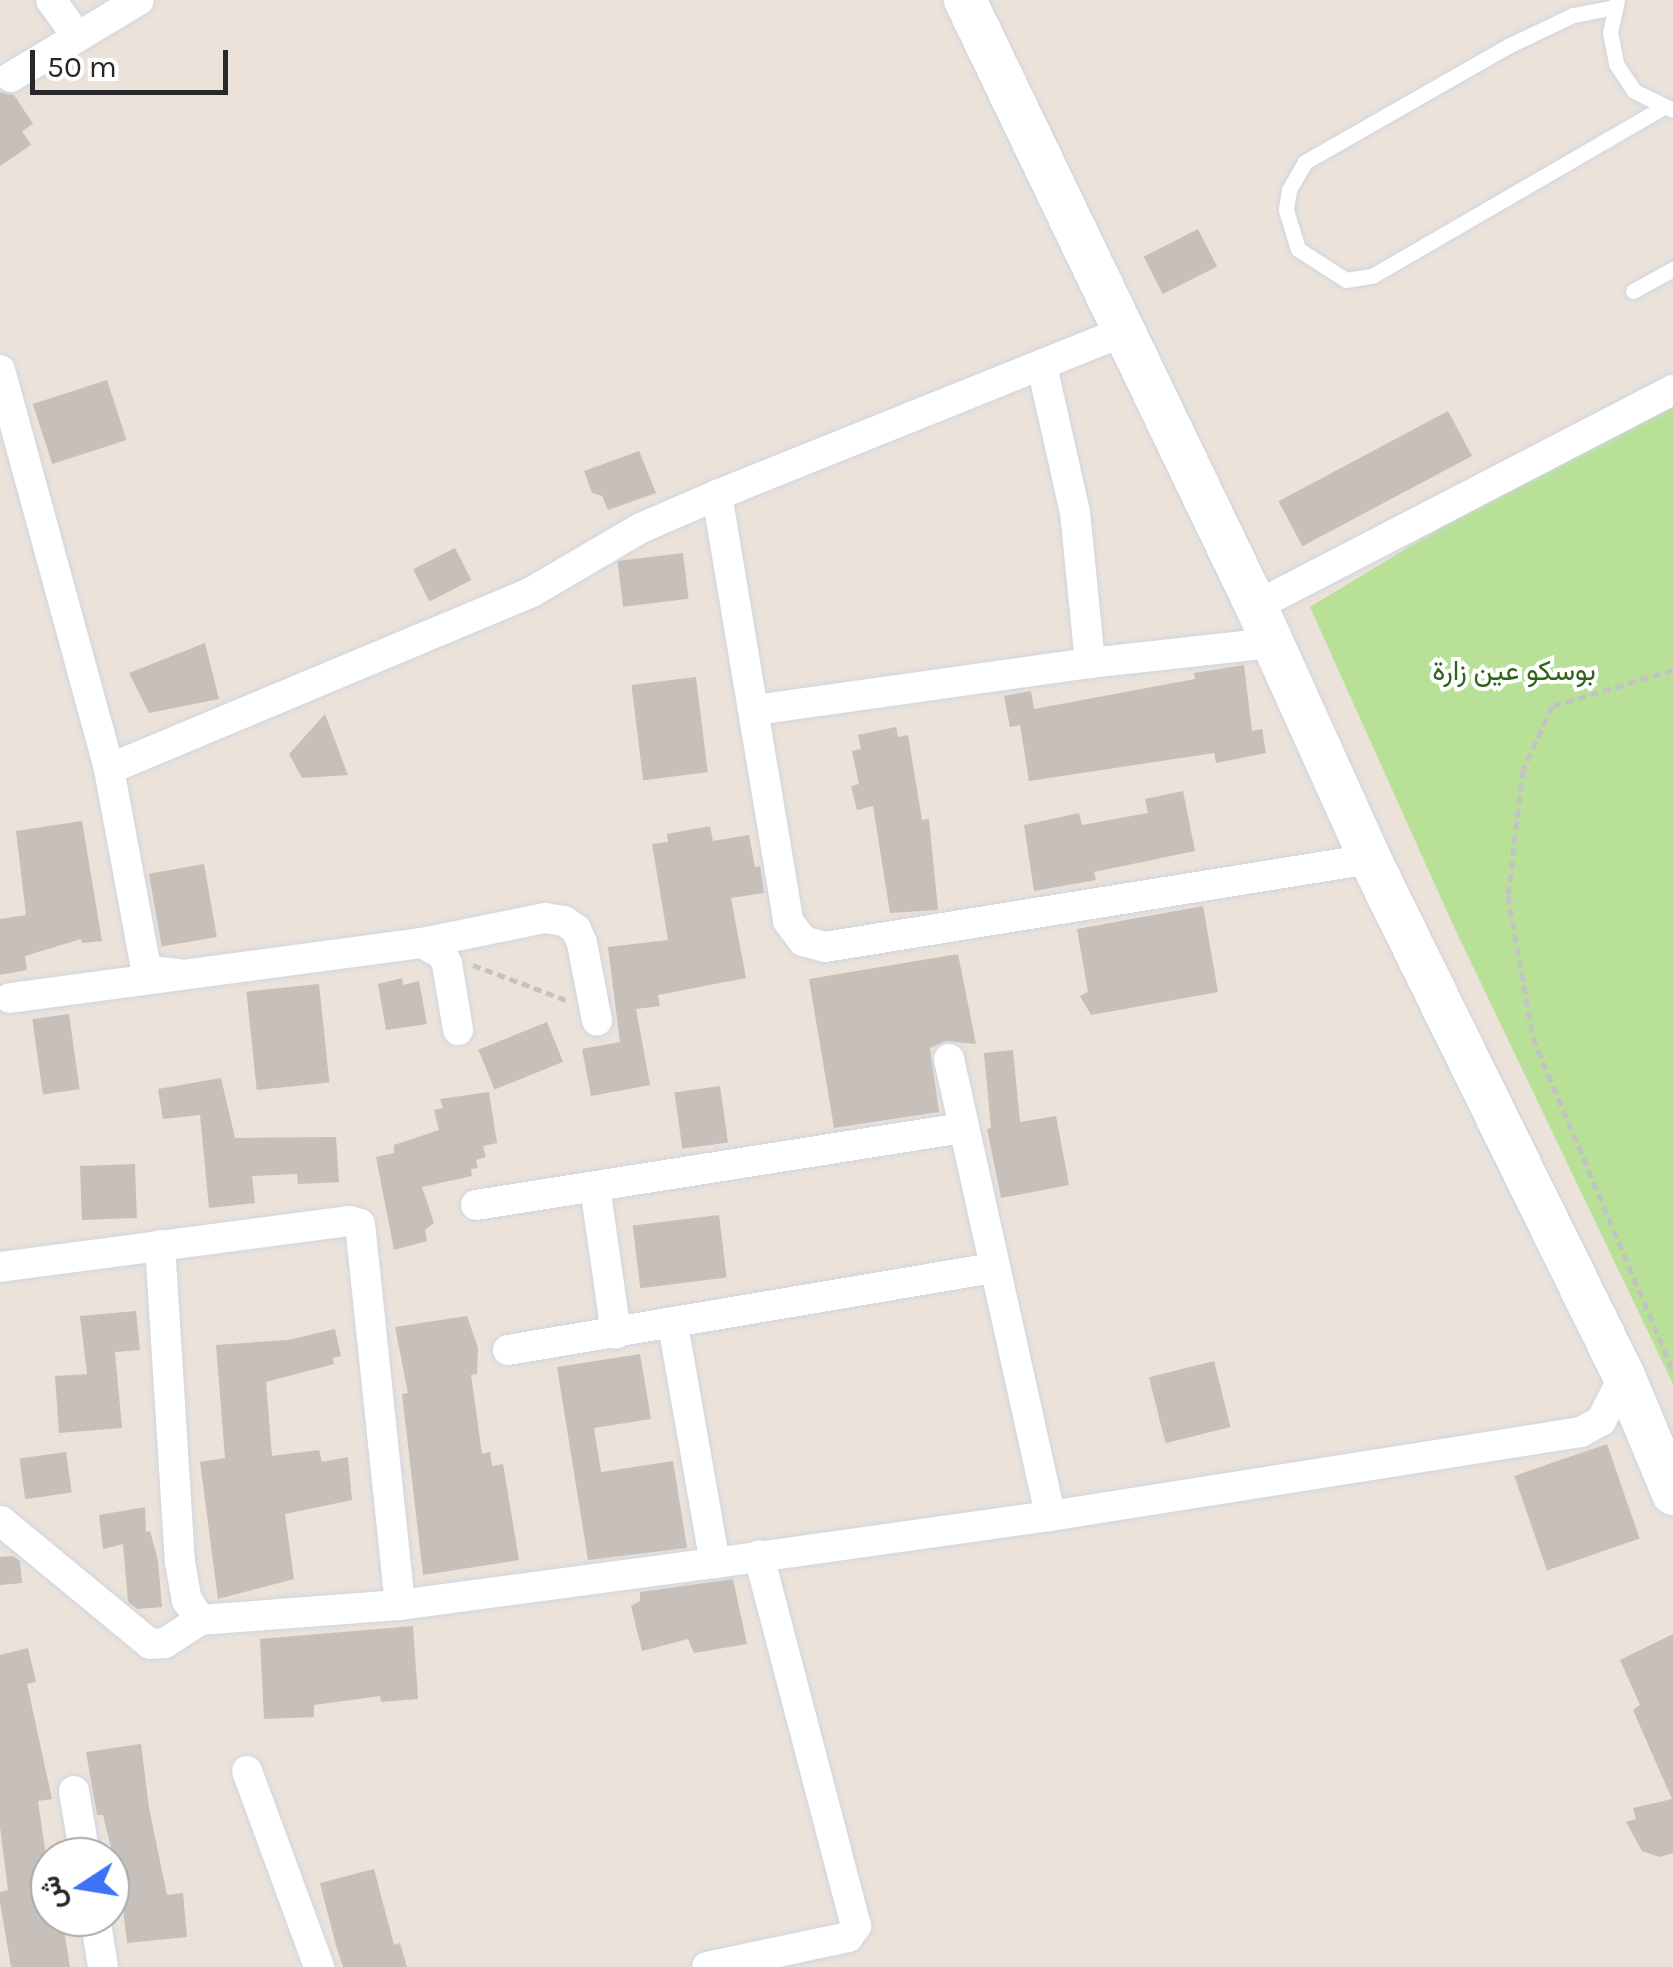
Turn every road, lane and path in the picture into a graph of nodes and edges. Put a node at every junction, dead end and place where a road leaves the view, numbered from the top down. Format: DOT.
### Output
graph roads {
  1 [pos="51,0"];
  2 [pos="139,0"];
  3 [pos="966,0"];
  4 [pos="1616,3"];
  5 [pos="78,36"];
  6 [pos="12,77"];
  7 [pos="1667,109"];
  8 [pos="1673,269"];
  9 [pos="1633,291"];
  10 [pos="1122,332"];
  11 [pos="1042,366"];
  12 [pos="0,370"];
  13 [pos="1673,390"];
  14 [pos="717,495"];
  15 [pos="1264,624"];
  16 [pos="1090,663"];
  17 [pos="1673,670"];
  18 [pos="756,710"];
  19 [pos="109,769"];
  20 [pos="1370,860"];
  21 [pos="432,949"];
  22 [pos="178,974"];
  23 [pos="10,998"];
  24 [pos="596,1016"];
  25 [pos="458,1030"];
  26 [pos="948,1059"];
  27 [pos="964,1128"];
  28 [pos="595,1187"];
  29 [pos="476,1205"];
  30 [pos="160,1245"];
  31 [pos="0,1267"];
  32 [pos="995,1268"];
  33 [pos="672,1325"];
  34 [pos="616,1333"];
  35 [pos="508,1350"];
  36 [pos="1673,1371"];
  37 [pos="1624,1376"];
  38 [pos="1673,1494"];
  39 [pos="1050,1516"];
  40 [pos="2,1521"];
  41 [pos="759,1556"];
  42 [pos="716,1563"];
  43 [pos="400,1605"];
  44 [pos="200,1620"];
  45 [pos="247,1770"];
  46 [pos="74,1791"];
  47 [pos="82,1837"];
  48 [pos="99,1937"];
  49 [pos="104,1967"];
  50 [pos="319,1967"];
  51 [pos="706,1967"];
  1 -- 5 [label="street"];
  2 -- 5 [label="street"];
  3 -- 10 [label="main road"];
  4 -- 7 [label="lane"];
  4 -- 7 [label="lane"];
  5 -- 6 [label="street"];
  8 -- 9 [label="lane"];
  10 -- 11 [label="street"];
  10 -- 15 [label="main road"];
  11 -- 14 [label="street"];
  11 -- 16 [label="street"];
  12 -- 19 [label="street"];
  13 -- 15 [label="street"];
  14 -- 18 [label="street"];
  14 -- 19 [label="street"];
  15 -- 16 [label="street"];
  15 -- 20 [label="main road"];
  16 -- 18 [label="street"];
  17 -- 36 [label="path"];
  18 -- 20 [label="street"];
  19 -- 22 [label="street"];
  20 -- 37 [label="main road"];
  21 -- 22 [label="street"];
  21 -- 24 [label="path"];
  21 -- 24 [label="street"];
  21 -- 25 [label="street"];
  22 -- 23 [label="street"];
  26 -- 27 [label="street"];
  27 -- 28 [label="street"];
  27 -- 32 [label="street"];
  28 -- 29 [label="street"];
  28 -- 34 [label="street"];
  30 -- 31 [label="street"];
  30 -- 43 [label="street"];
  30 -- 44 [label="street"];
  32 -- 33 [label="street"];
  32 -- 39 [label="street"];
  33 -- 34 [label="street"];
  33 -- 42 [label="street"];
  34 -- 35 [label="street"];
  37 -- 38 [label="main road"];
  37 -- 39 [label="street"];
  39 -- 41 [label="street"];
  40 -- 44 [label="street"];
  41 -- 42 [label="street"];
  41 -- 51 [label="street"];
  42 -- 43 [label="street"];
  43 -- 44 [label="street"];
  45 -- 50 [label="street"];
  46 -- 47 [label="street"];
  48 -- 49 [label="street"];
}
